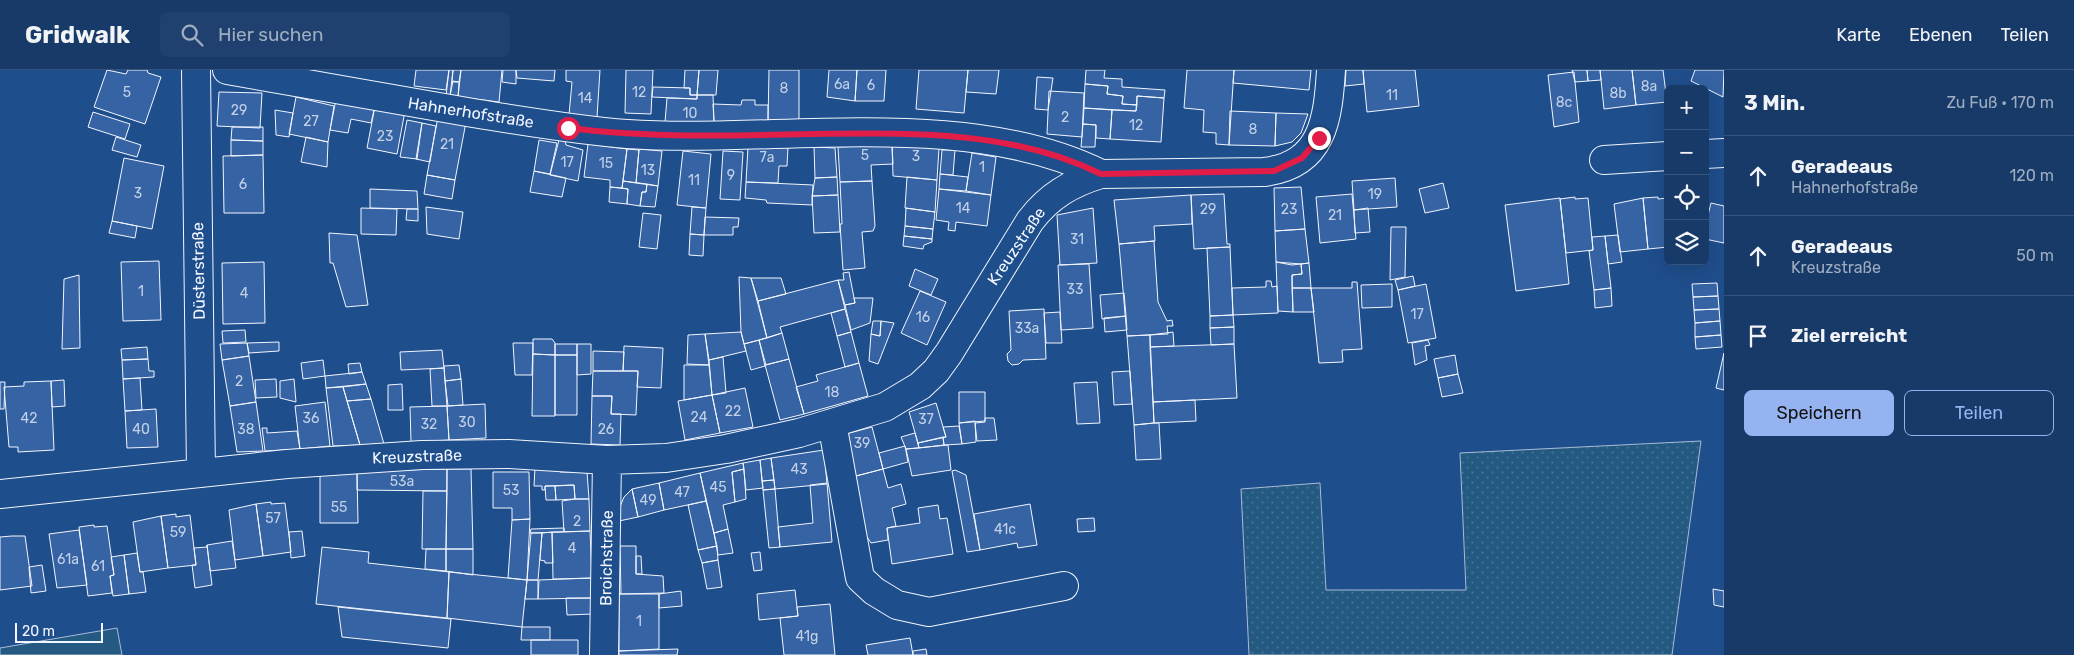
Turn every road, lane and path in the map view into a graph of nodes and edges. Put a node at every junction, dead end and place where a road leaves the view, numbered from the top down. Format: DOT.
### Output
graph roads {
  1 [pos="196,70"];
  2 [pos="227,70"];
  3 [pos="1331,70"];
  4 [pos="1724,153"];
  5 [pos="1709,154"];
  6 [pos="1664,156"];
  7 [pos="1604,160"];
  8 [pos="1101,174"];
  9 [pos="832,423"];
  10 [pos="607,460"];
  11 [pos="201,473"];
  12 [pos="0,494"];
  13 [pos="1064,586"];
  14 [pos="604,655"];
  1 -- 11 [label="street, Düsterstraße"];
  2 -- 8 [label="street, Hahnerhofstraße"];
  3 -- 8 [label="street, Kreuzstraße"];
  4 -- 5 [label="street"];
  6 -- 7 [label="street"];
  8 -- 9 [label="street, Kreuzstraße"];
  9 -- 10 [label="street, Kreuzstraße"];
  9 -- 13 [label="street"];
  10 -- 11 [label="street, Kreuzstraße"];
  10 -- 14 [label="street, Broichstraße"];
  11 -- 12 [label="street, Kreuzstraße"];
}
